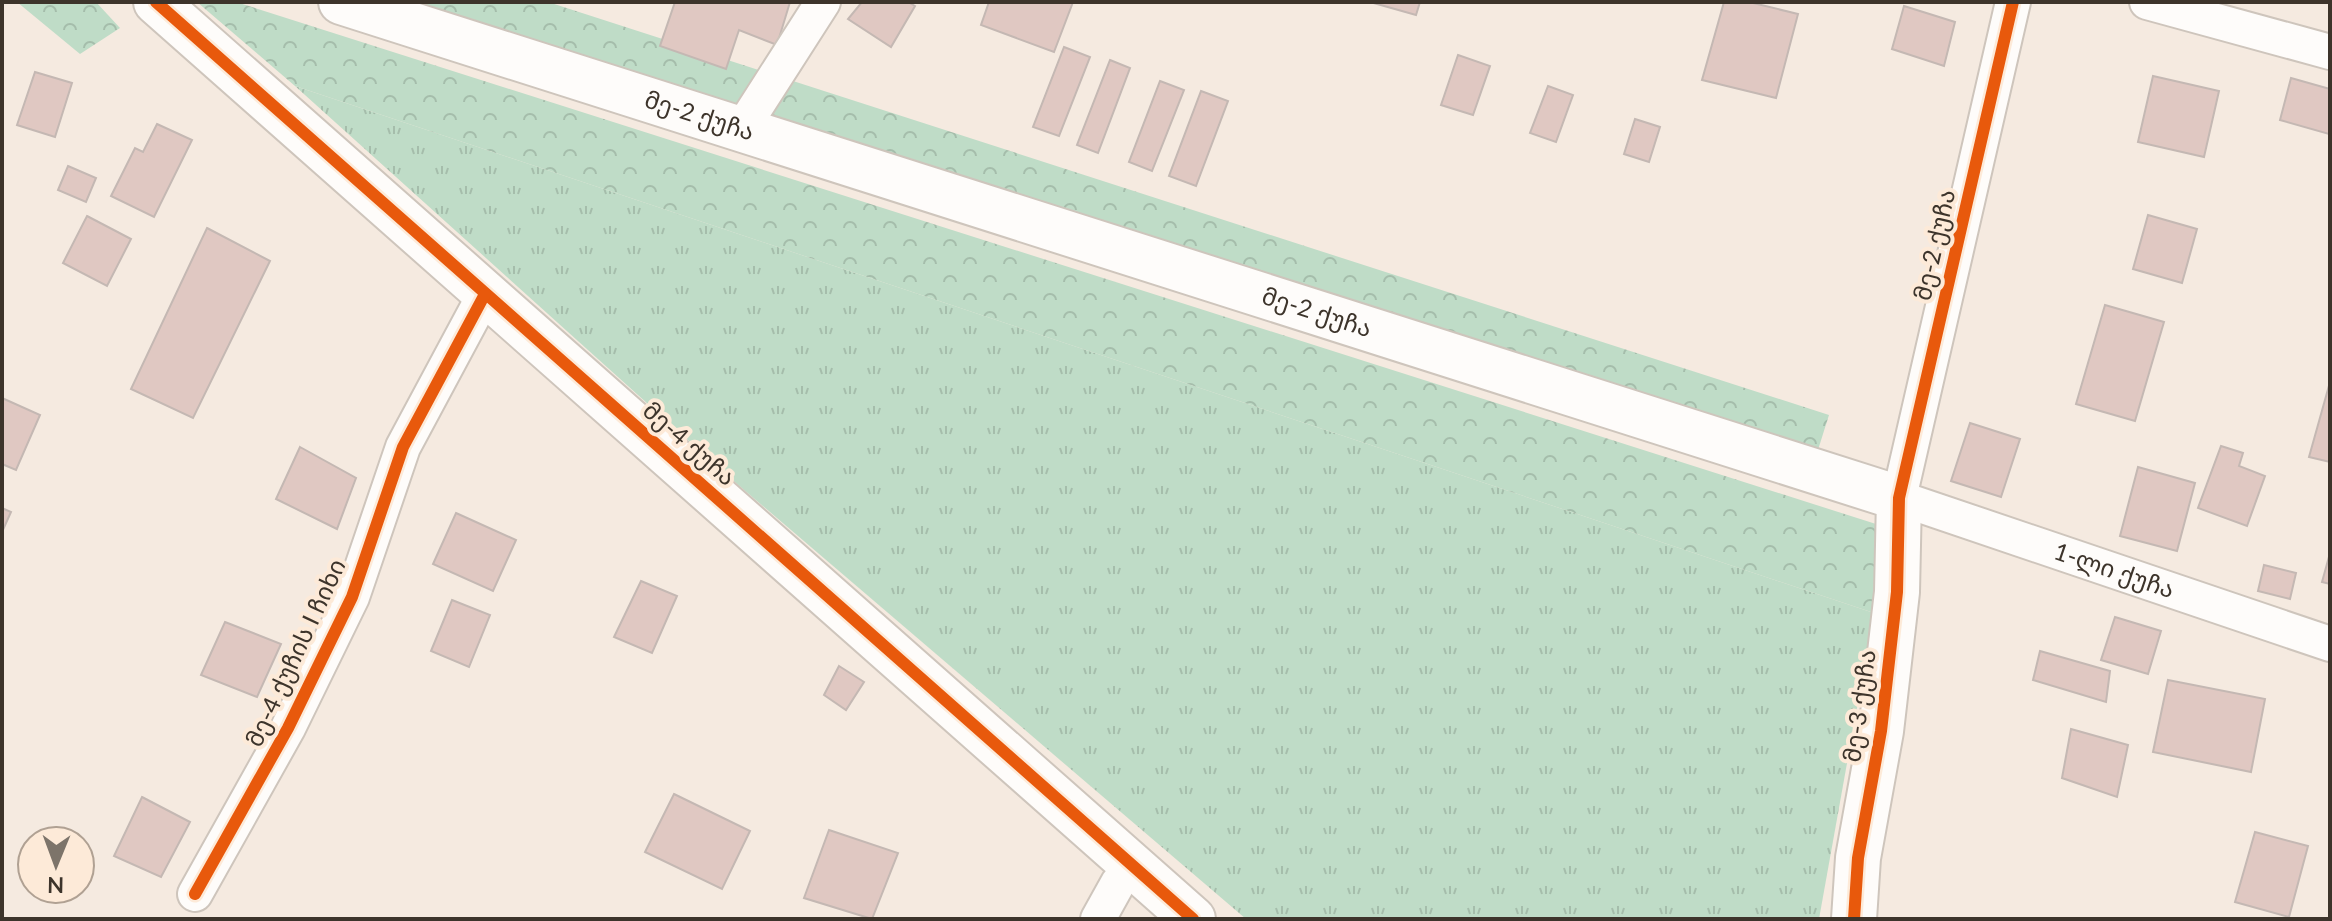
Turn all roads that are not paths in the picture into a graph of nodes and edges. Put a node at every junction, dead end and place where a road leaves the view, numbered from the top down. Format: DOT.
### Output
graph roads {
  1 [pos="156,2"];
  2 [pos="341,2"];
  3 [pos="823,2"];
  4 [pos="2013,2"];
  5 [pos="2147,2"];
  6 [pos="2330,52"];
  7 [pos="741,130"];
  8 [pos="485,294"];
  9 [pos="1899,498"];
  10 [pos="2330,644"];
  11 [pos="1133,864"];
  12 [pos="195,894"];
  13 [pos="1098,919"];
  14 [pos="1193,919"];
  15 [pos="1854,919"];
  1 -- 8 [label="street, მე-4 ქუჩა"];
  2 -- 7 [label="street, მე-2 ქუჩა"];
  3 -- 7 [label="street"];
  4 -- 9 [label="street, მე-2 ქუჩა"];
  5 -- 6 [label="street"];
  7 -- 9 [label="street, მე-2 ქუჩა"];
  8 -- 11 [label="street, მე-4 ქუჩა"];
  8 -- 12 [label="street, მე-4 ქუჩის I ჩიხი"];
  9 -- 10 [label="street, 1-ლი ქუჩა"];
  9 -- 15 [label="street, მე-3 ქუჩა"];
  11 -- 13 [label="street"];
  11 -- 14 [label="street, მე-4 ქუჩა"];
}
